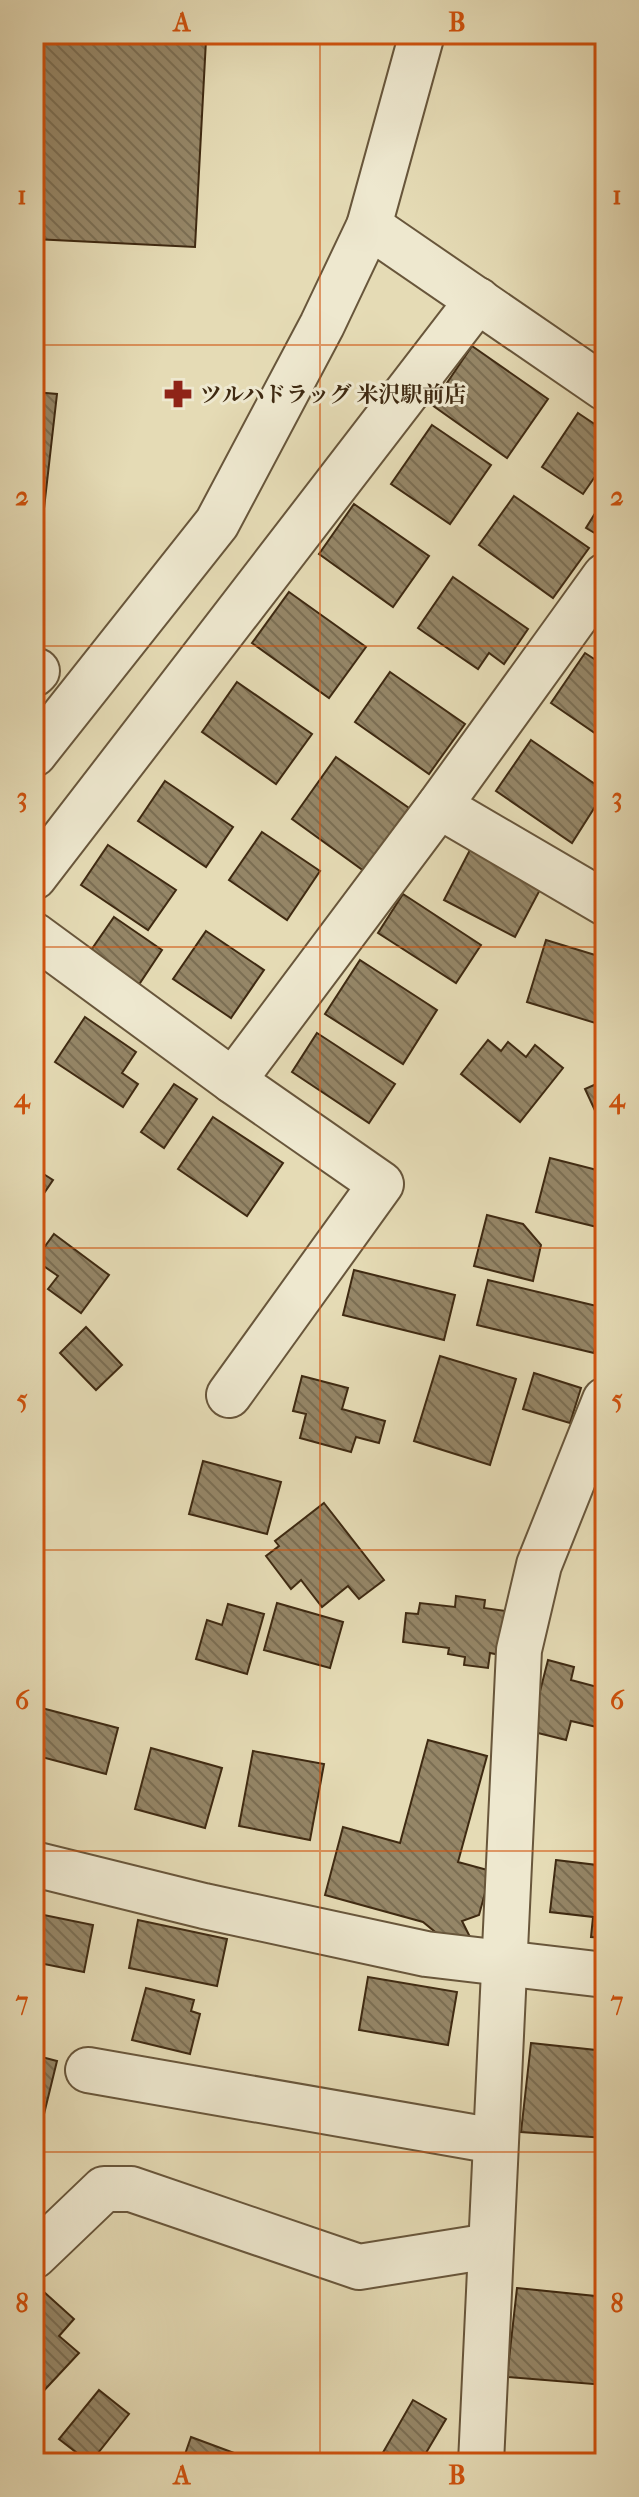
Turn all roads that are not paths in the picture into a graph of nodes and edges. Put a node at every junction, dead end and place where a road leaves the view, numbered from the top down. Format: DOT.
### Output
graph roads {
  1 [pos="422,34"];
  2 [pos="369,226"];
  3 [pos="478,300"];
  4 [pos="605,388"];
  5 [pos="605,576"];
  6 [pos="34,754"];
  7 [pos="439,806"];
  8 [pos="34,877"];
  9 [pos="605,903"];
  10 [pos="34,935"];
  11 [pos="233,1081"];
  12 [pos="229,1395"];
  13 [pos="605,1400"];
  14 [pos="593,1452"];
  15 [pos="34,1864"];
  16 [pos="505,1963"];
  17 [pos="605,1975"];
  18 [pos="88,2070"];
  19 [pos="495,2141"];
  20 [pos="490,2246"];
  21 [pos="34,2256"];
  22 [pos="481,2463"];
  1 -- 2 [label="street"];
  2 -- 3 [label="street"];
  2 -- 6 [label="street"];
  3 -- 4 [label="street"];
  3 -- 8 [label="street"];
  5 -- 7 [label="street"];
  7 -- 9 [label="street"];
  7 -- 11 [label="street"];
  10 -- 11 [label="street"];
  11 -- 12 [label="street"];
  13 -- 14 [label="street"];
  14 -- 16 [label="street"];
  15 -- 16 [label="street"];
  16 -- 17 [label="street"];
  16 -- 19 [label="street"];
  18 -- 19 [label="street"];
  19 -- 20 [label="street"];
  20 -- 21 [label="street"];
  20 -- 22 [label="street"];
}
